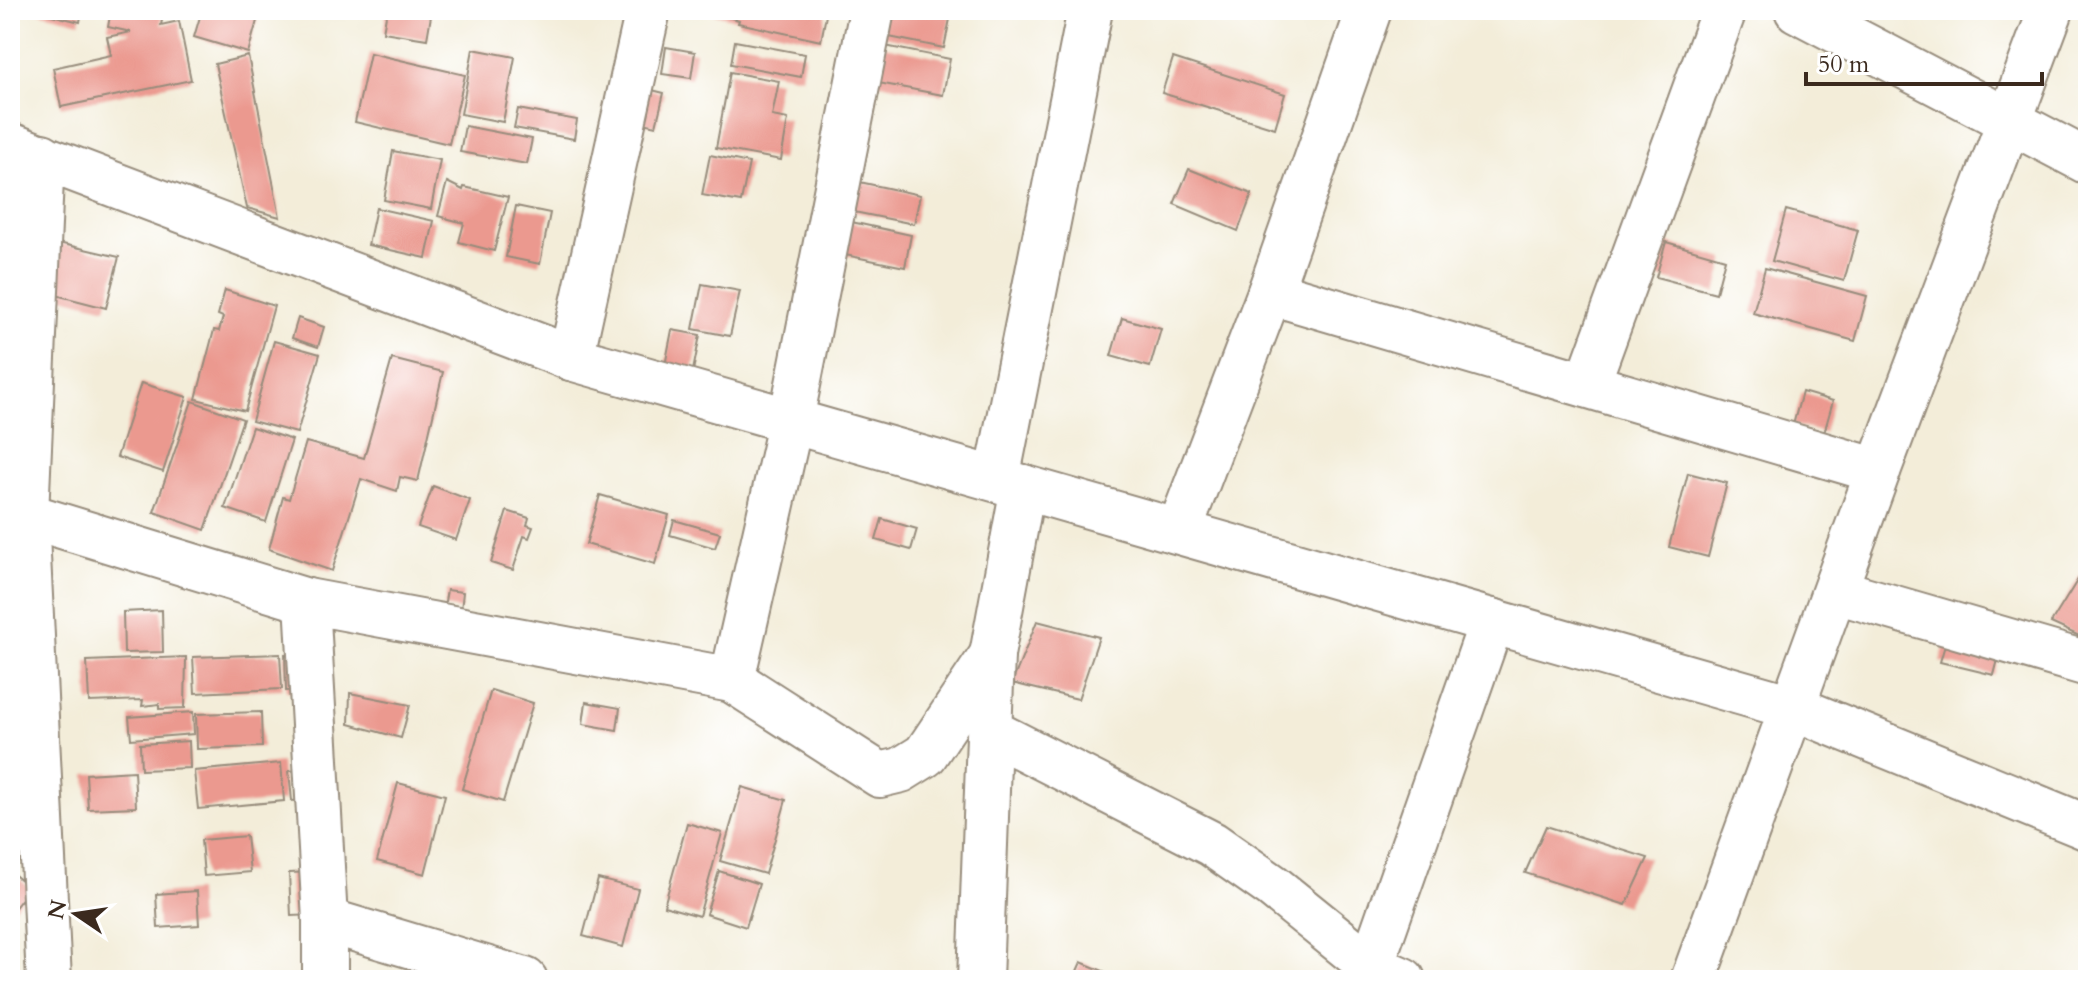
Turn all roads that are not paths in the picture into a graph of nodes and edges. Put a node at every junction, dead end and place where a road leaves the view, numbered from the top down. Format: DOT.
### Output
graph roads {
  1 [pos="648,10"];
  2 [pos="872,10"];
  3 [pos="1090,10"];
  4 [pos="1369,10"];
  5 [pos="1724,10"];
  6 [pos="1797,10"];
  7 [pos="2051,10"];
  8 [pos="2010,122"];
  9 [pos="26,150"];
  10 [pos="2088,162"];
  11 [pos="1270,292"];
  12 [pos="571,358"];
  13 [pos="1587,385"];
  14 [pos="791,420"];
  15 [pos="1878,471"];
  16 [pos="1010,483"];
  17 [pos="26,515"];
  18 [pos="1179,531"];
  19 [pos="1836,591"];
  20 [pos="307,601"];
  21 [pos="1492,621"];
  22 [pos="992,655"];
  23 [pos="2088,664"];
  24 [pos="732,680"];
  25 [pos="1792,707"];
  26 [pos="990,731"];
  27 [pos="2088,828"];
  28 [pos="325,920"];
  29 [pos="1380,975"];
  30 [pos="49,980"];
  31 [pos="325,980"];
  32 [pos="525,980"];
  33 [pos="980,980"];
  34 [pos="1693,980"];
  1 -- 12 [label="street"];
  2 -- 14 [label="street"];
  3 -- 16 [label="street"];
  4 -- 11 [label="street"];
  5 -- 13 [label="street"];
  6 -- 8 [label="street"];
  7 -- 8 [label="street"];
  8 -- 10 [label="street"];
  8 -- 15 [label="street"];
  9 -- 12 [label="street"];
  9 -- 17 [label="street"];
  11 -- 13 [label="street"];
  11 -- 18 [label="street"];
  12 -- 14 [label="street"];
  13 -- 15 [label="street"];
  14 -- 16 [label="street"];
  14 -- 24 [label="street"];
  15 -- 19 [label="street"];
  16 -- 18 [label="street"];
  16 -- 22 [label="street"];
  17 -- 20 [label="street"];
  17 -- 30 [label="street"];
  18 -- 21 [label="street"];
  19 -- 23 [label="street"];
  19 -- 25 [label="street"];
  20 -- 24 [label="street"];
  20 -- 28 [label="street"];
  21 -- 25 [label="street"];
  21 -- 29 [label="street"];
  22 -- 24 [label="street"];
  22 -- 26 [label="street"];
  25 -- 27 [label="street"];
  25 -- 34 [label="street"];
  26 -- 29 [label="street"];
  26 -- 33 [label="street"];
  28 -- 31 [label="street"];
  28 -- 32 [label="street"];
}
